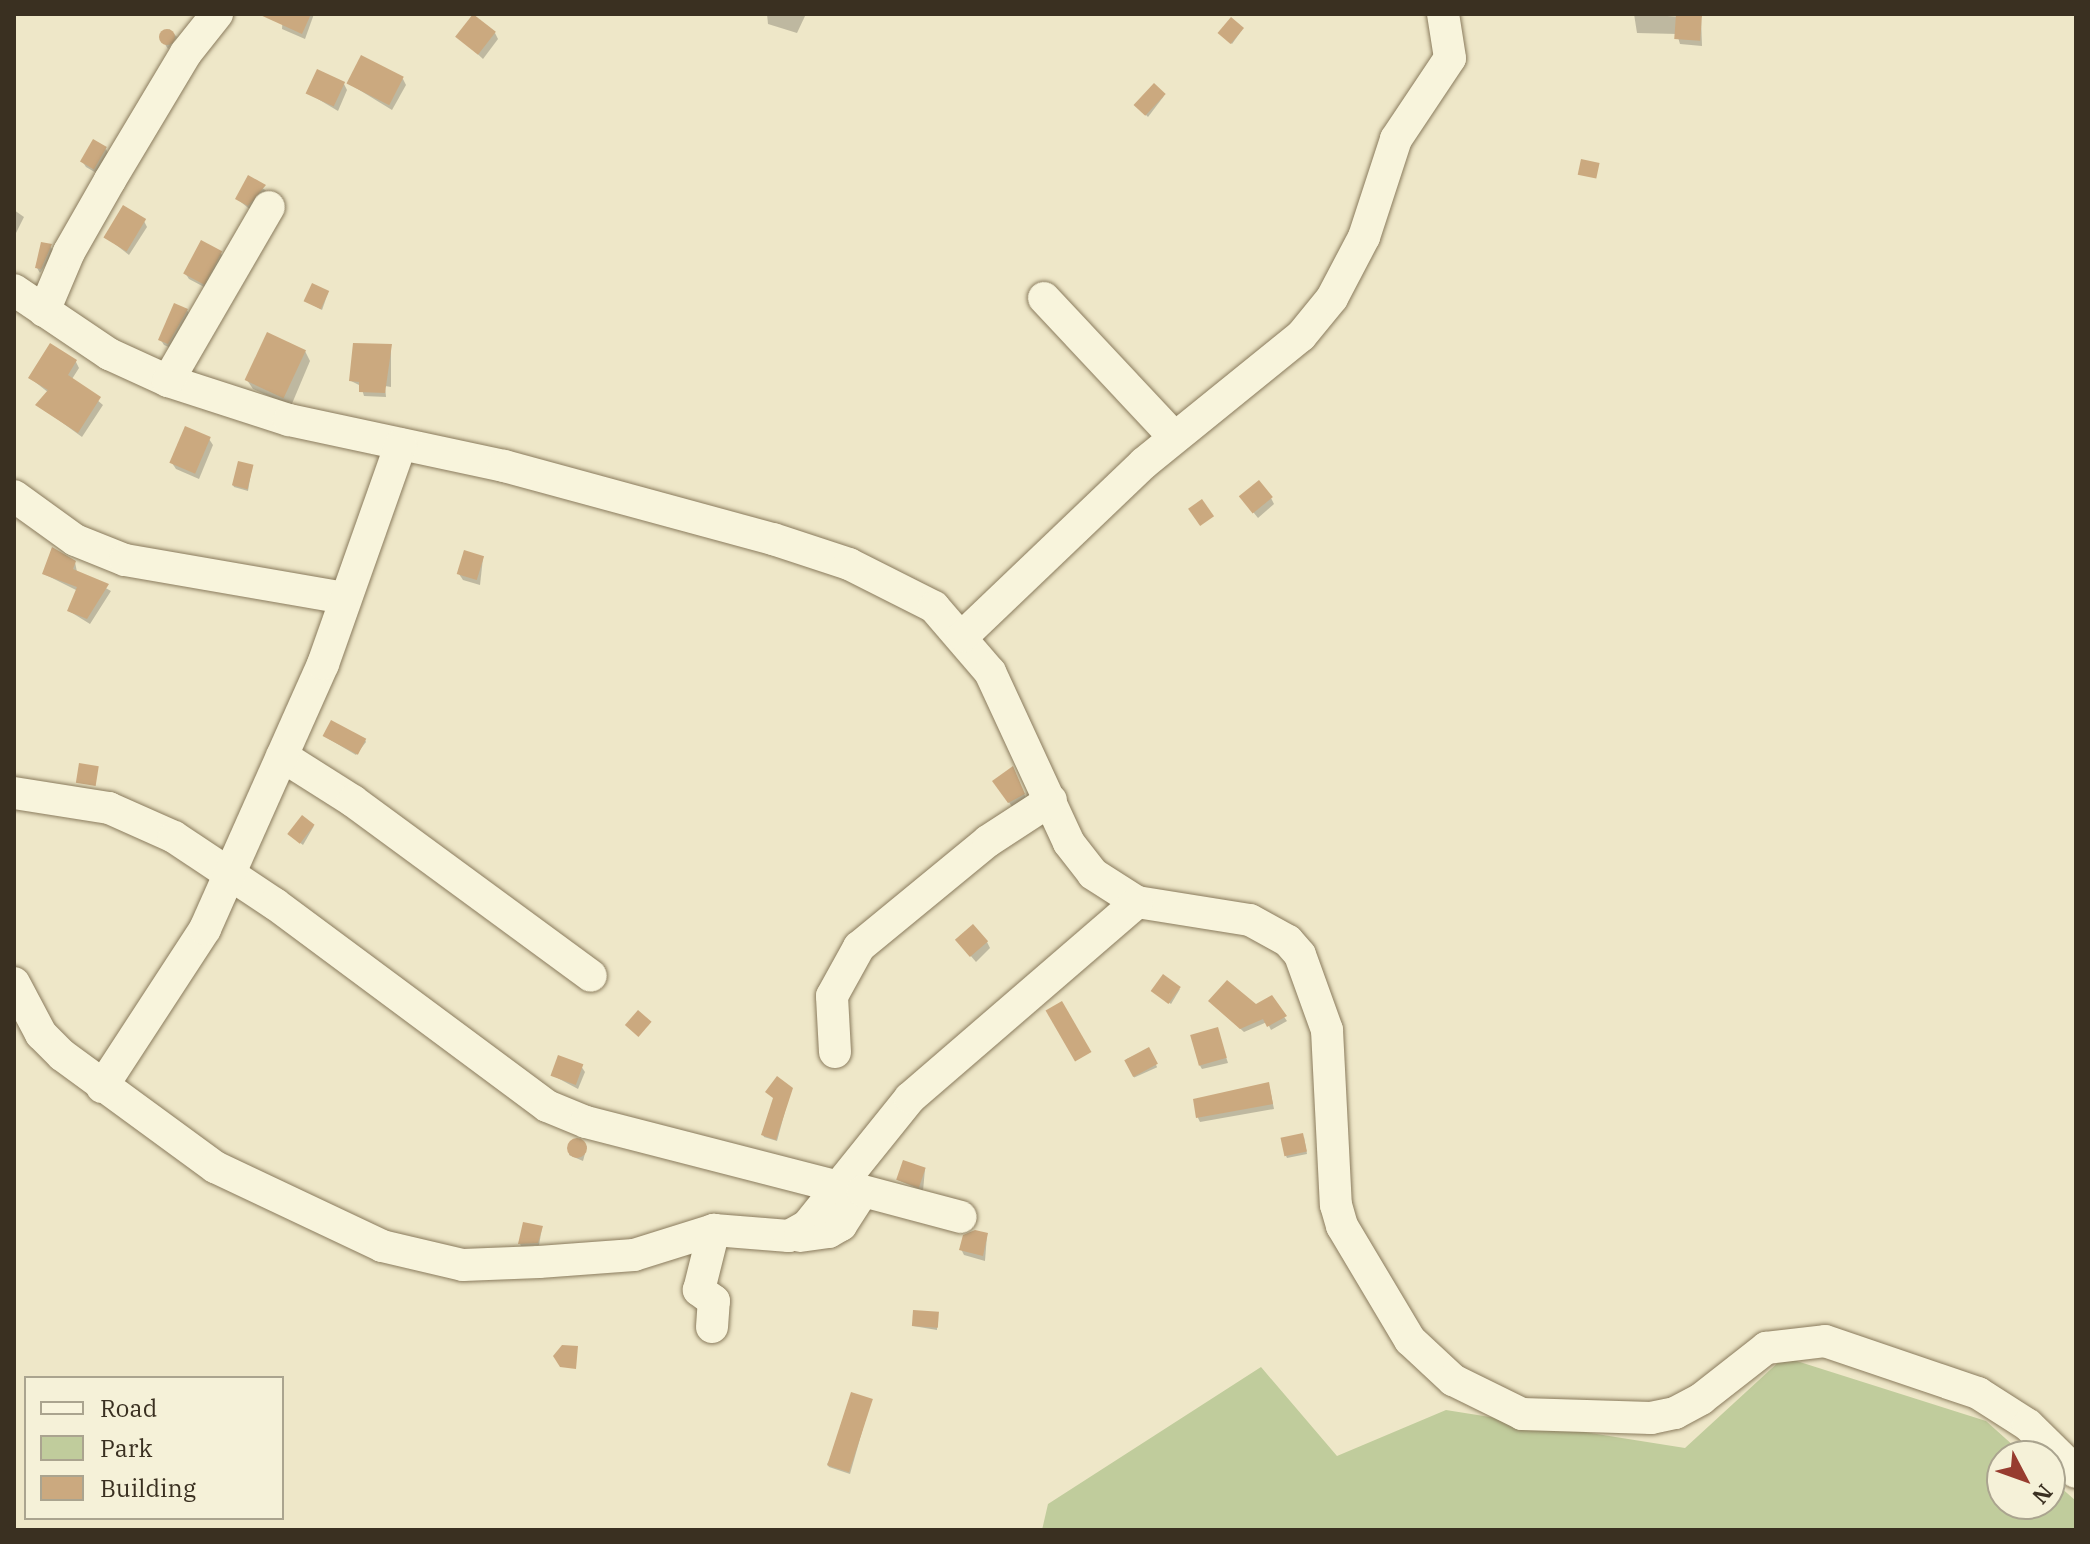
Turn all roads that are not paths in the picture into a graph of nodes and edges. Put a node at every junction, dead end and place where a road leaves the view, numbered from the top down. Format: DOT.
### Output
graph roads {
  1 [pos="217,14"];
  2 [pos="1443,14"];
  3 [pos="269,207"];
  4 [pos="14,290"];
  5 [pos="1044,298"];
  6 [pos="44,311"];
  7 [pos="168,381"];
  8 [pos="1174,437"];
  9 [pos="401,444"];
  10 [pos="14,496"];
  11 [pos="345,598"];
  12 [pos="963,636"];
  13 [pos="282,756"];
  14 [pos="14,793"];
  15 [pos="1051,800"];
  16 [pos="228,874"];
  17 [pos="1137,902"];
  18 [pos="591,976"];
  19 [pos="14,983"];
  20 [pos="1036,1014"];
  21 [pos="835,1052"];
  22 [pos="102,1087"];
  23 [pos="852,1189"];
  24 [pos="961,1217"];
  25 [pos="714,1230"];
  26 [pos="712,1327"];
  27 [pos="2076,1472"];
  1 -- 6 [label="street"];
  2 -- 8 [label="street"];
  3 -- 7 [label="street"];
  4 -- 6 [label="street"];
  5 -- 8 [label="street"];
  6 -- 7 [label="street"];
  7 -- 9 [label="street"];
  8 -- 12 [label="street"];
  9 -- 11 [label="street"];
  9 -- 12 [label="street"];
  10 -- 11 [label="street"];
  11 -- 13 [label="street"];
  12 -- 15 [label="street"];
  13 -- 16 [label="street"];
  13 -- 18 [label="street"];
  14 -- 16 [label="street"];
  15 -- 17 [label="street"];
  15 -- 21 [label="street"];
  16 -- 22 [label="street"];
  16 -- 23 [label="street"];
  17 -- 23 [label="street"];
  17 -- 27 [label="street"];
  19 -- 22 [label="street"];
  20 -- 23 [label="street"];
  22 -- 25 [label="street"];
  23 -- 24 [label="street"];
  23 -- 25 [label="street"];
  25 -- 26 [label="street"];
}
